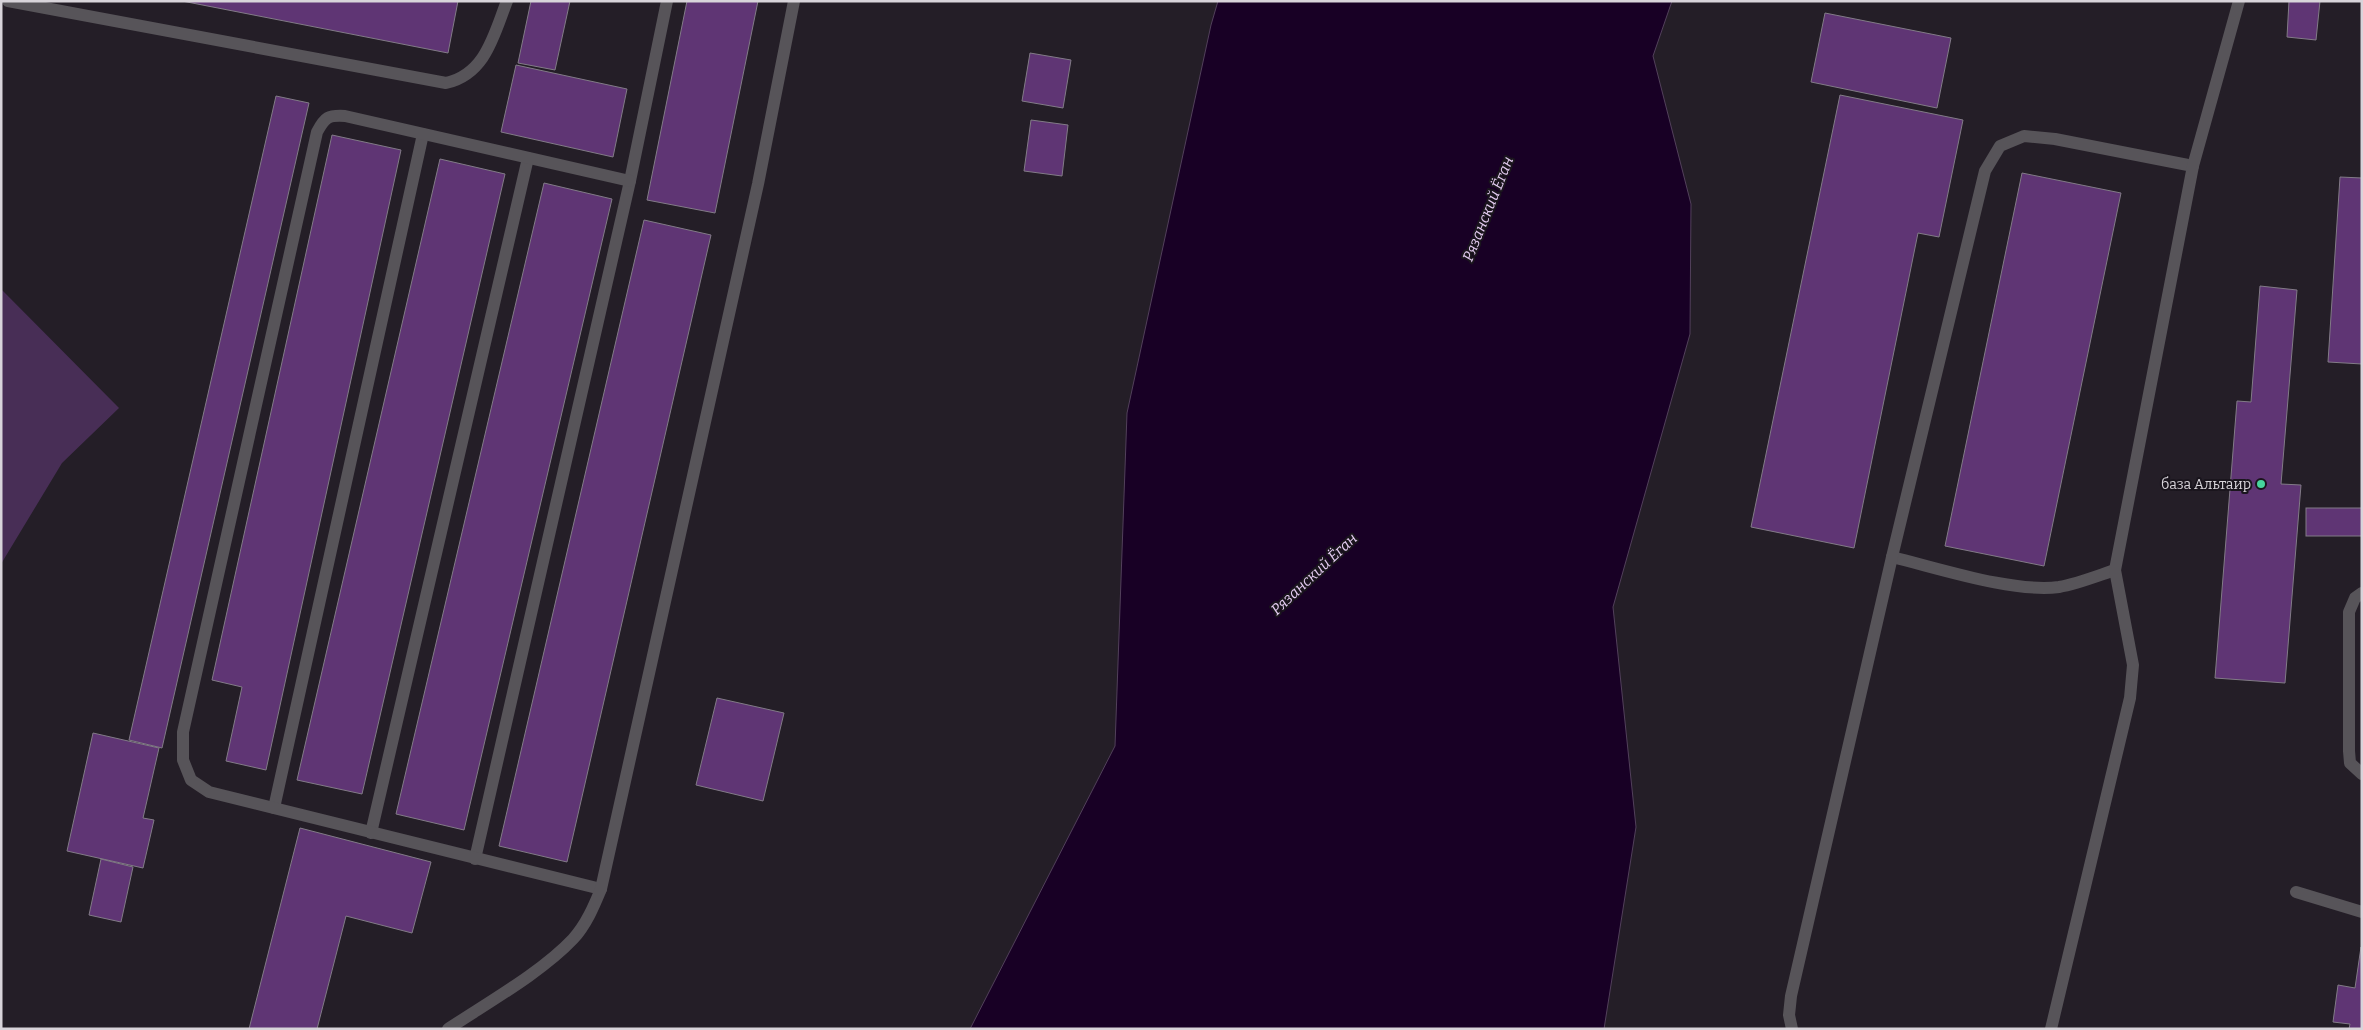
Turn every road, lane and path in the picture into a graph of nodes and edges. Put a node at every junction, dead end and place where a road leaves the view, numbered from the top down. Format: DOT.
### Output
graph roads {
  1 [pos="8,1"];
  2 [pos="507,1"];
  3 [pos="667,1"];
  4 [pos="794,1"];
  5 [pos="2238,1"];
  6 [pos="423,134"];
  7 [pos="528,158"];
  8 [pos="2193,166"];
  9 [pos="630,180"];
  10 [pos="1892,557"];
  11 [pos="2115,570"];
  12 [pos="2362,593"];
  13 [pos="2362,774"];
  14 [pos="274,808"];
  15 [pos="371,833"];
  16 [pos="475,859"];
  17 [pos="601,889"];
  18 [pos="2296,892"];
  19 [pos="2362,912"];
  20 [pos="448,1029"];
  21 [pos="1792,1029"];
  22 [pos="2051,1029"];
  1 -- 2 [label="street"];
  3 -- 9 [label="street"];
  4 -- 17 [label="street"];
  5 -- 8 [label="street"];
  6 -- 7 [label="street"];
  6 -- 14 [label="street"];
  6 -- 14 [label="street"];
  7 -- 9 [label="street"];
  7 -- 15 [label="street"];
  8 -- 10 [label="street"];
  8 -- 11 [label="street"];
  9 -- 16 [label="street"];
  10 -- 11 [label="street"];
  10 -- 21 [label="street"];
  11 -- 22 [label="street"];
  12 -- 13 [label="street"];
  14 -- 15 [label="street"];
  15 -- 16 [label="street"];
  16 -- 17 [label="street"];
  17 -- 20 [label="street"];
  18 -- 19 [label="street"];
}
